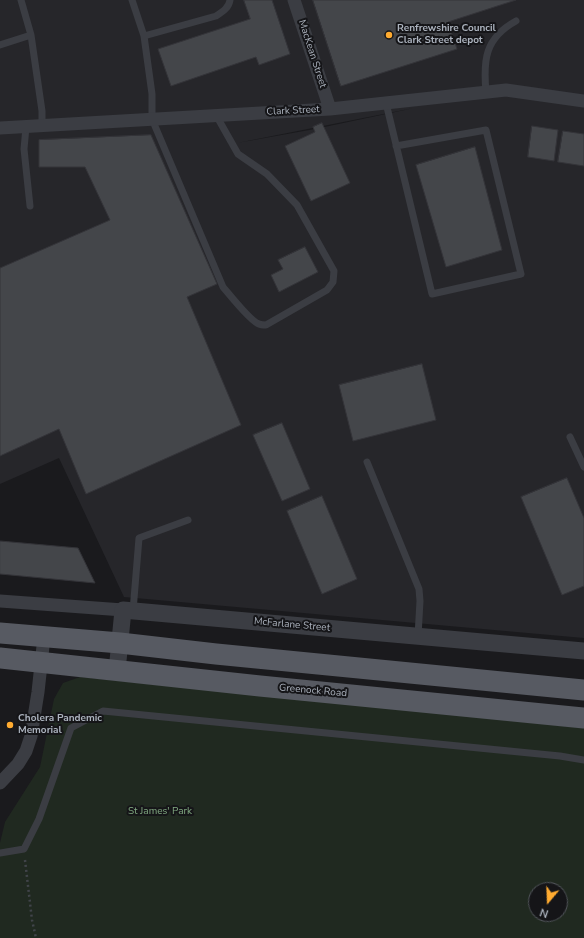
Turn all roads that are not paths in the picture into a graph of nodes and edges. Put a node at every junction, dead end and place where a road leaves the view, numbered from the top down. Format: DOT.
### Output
graph roads {
  1 [pos="21,0"];
  2 [pos="132,0"];
  3 [pos="230,0"];
  4 [pos="294,0"];
  5 [pos="516,22"];
  6 [pos="31,35"];
  7 [pos="144,36"];
  8 [pos="0,45"];
  9 [pos="486,92"];
  10 [pos="584,101"];
  11 [pos="386,103"];
  12 [pos="330,108"];
  13 [pos="216,115"];
  14 [pos="152,119"];
  15 [pos="42,126"];
  16 [pos="26,127"];
  17 [pos="0,128"];
  18 [pos="396,146"];
  19 [pos="30,206"];
  20 [pos="570,437"];
  21 [pos="367,462"];
  22 [pos="584,467"];
  23 [pos="188,520"];
  24 [pos="0,601"];
  25 [pos="128,610"];
  26 [pos="0,633"];
  27 [pos="418,636"];
  28 [pos="44,637"];
  29 [pos="120,643"];
  30 [pos="584,651"];
  31 [pos="0,658"];
  32 [pos="42,663"];
  33 [pos="117,671"];
  34 [pos="584,690"];
  35 [pos="584,718"];
  36 [pos="584,760"];
  37 [pos="0,783"];
  38 [pos="0,853"];
  1 -- 6 [label="lane"];
  2 -- 7 [label="lane"];
  3 -- 7 [label="lane"];
  4 -- 12 [label="street, MacKean Street"];
  5 -- 9 [label="lane"];
  6 -- 8 [label="lane"];
  6 -- 15 [label="lane"];
  7 -- 14 [label="lane"];
  9 -- 10 [label="street, Clark Street"];
  9 -- 11 [label="street, Clark Street"];
  11 -- 12 [label="street, Clark Street"];
  11 -- 18 [label="lane"];
  12 -- 13 [label="street, Clark Street"];
  13 -- 14 [label="street, Clark Street"];
  13 -- 14 [label="lane"];
  14 -- 15 [label="street, Clark Street"];
  15 -- 16 [label="street, Clark Street"];
  16 -- 17 [label="street, Clark Street"];
  16 -- 19 [label="lane"];
  18 -- 18 [label="lane"];
  20 -- 22 [label="lane"];
  21 -- 27 [label="lane"];
  23 -- 25 [label="lane"];
  24 -- 25 [label="street, McFarlane Street"];
  25 -- 27 [label="street, McFarlane Street"];
  25 -- 29 [label="street"];
  26 -- 28 [label="main road"];
  27 -- 30 [label="street, McFarlane Street"];
  28 -- 29 [label="main road"];
  28 -- 32 [label="street"];
  29 -- 33 [label="street"];
  29 -- 34 [label="main road"];
  31 -- 32 [label="main road, Greenock Road"];
  32 -- 33 [label="main road, Greenock Road"];
  32 -- 37 [label="street"];
  33 -- 35 [label="main road, Greenock Road"];
  36 -- 38 [label="lane"];
}
